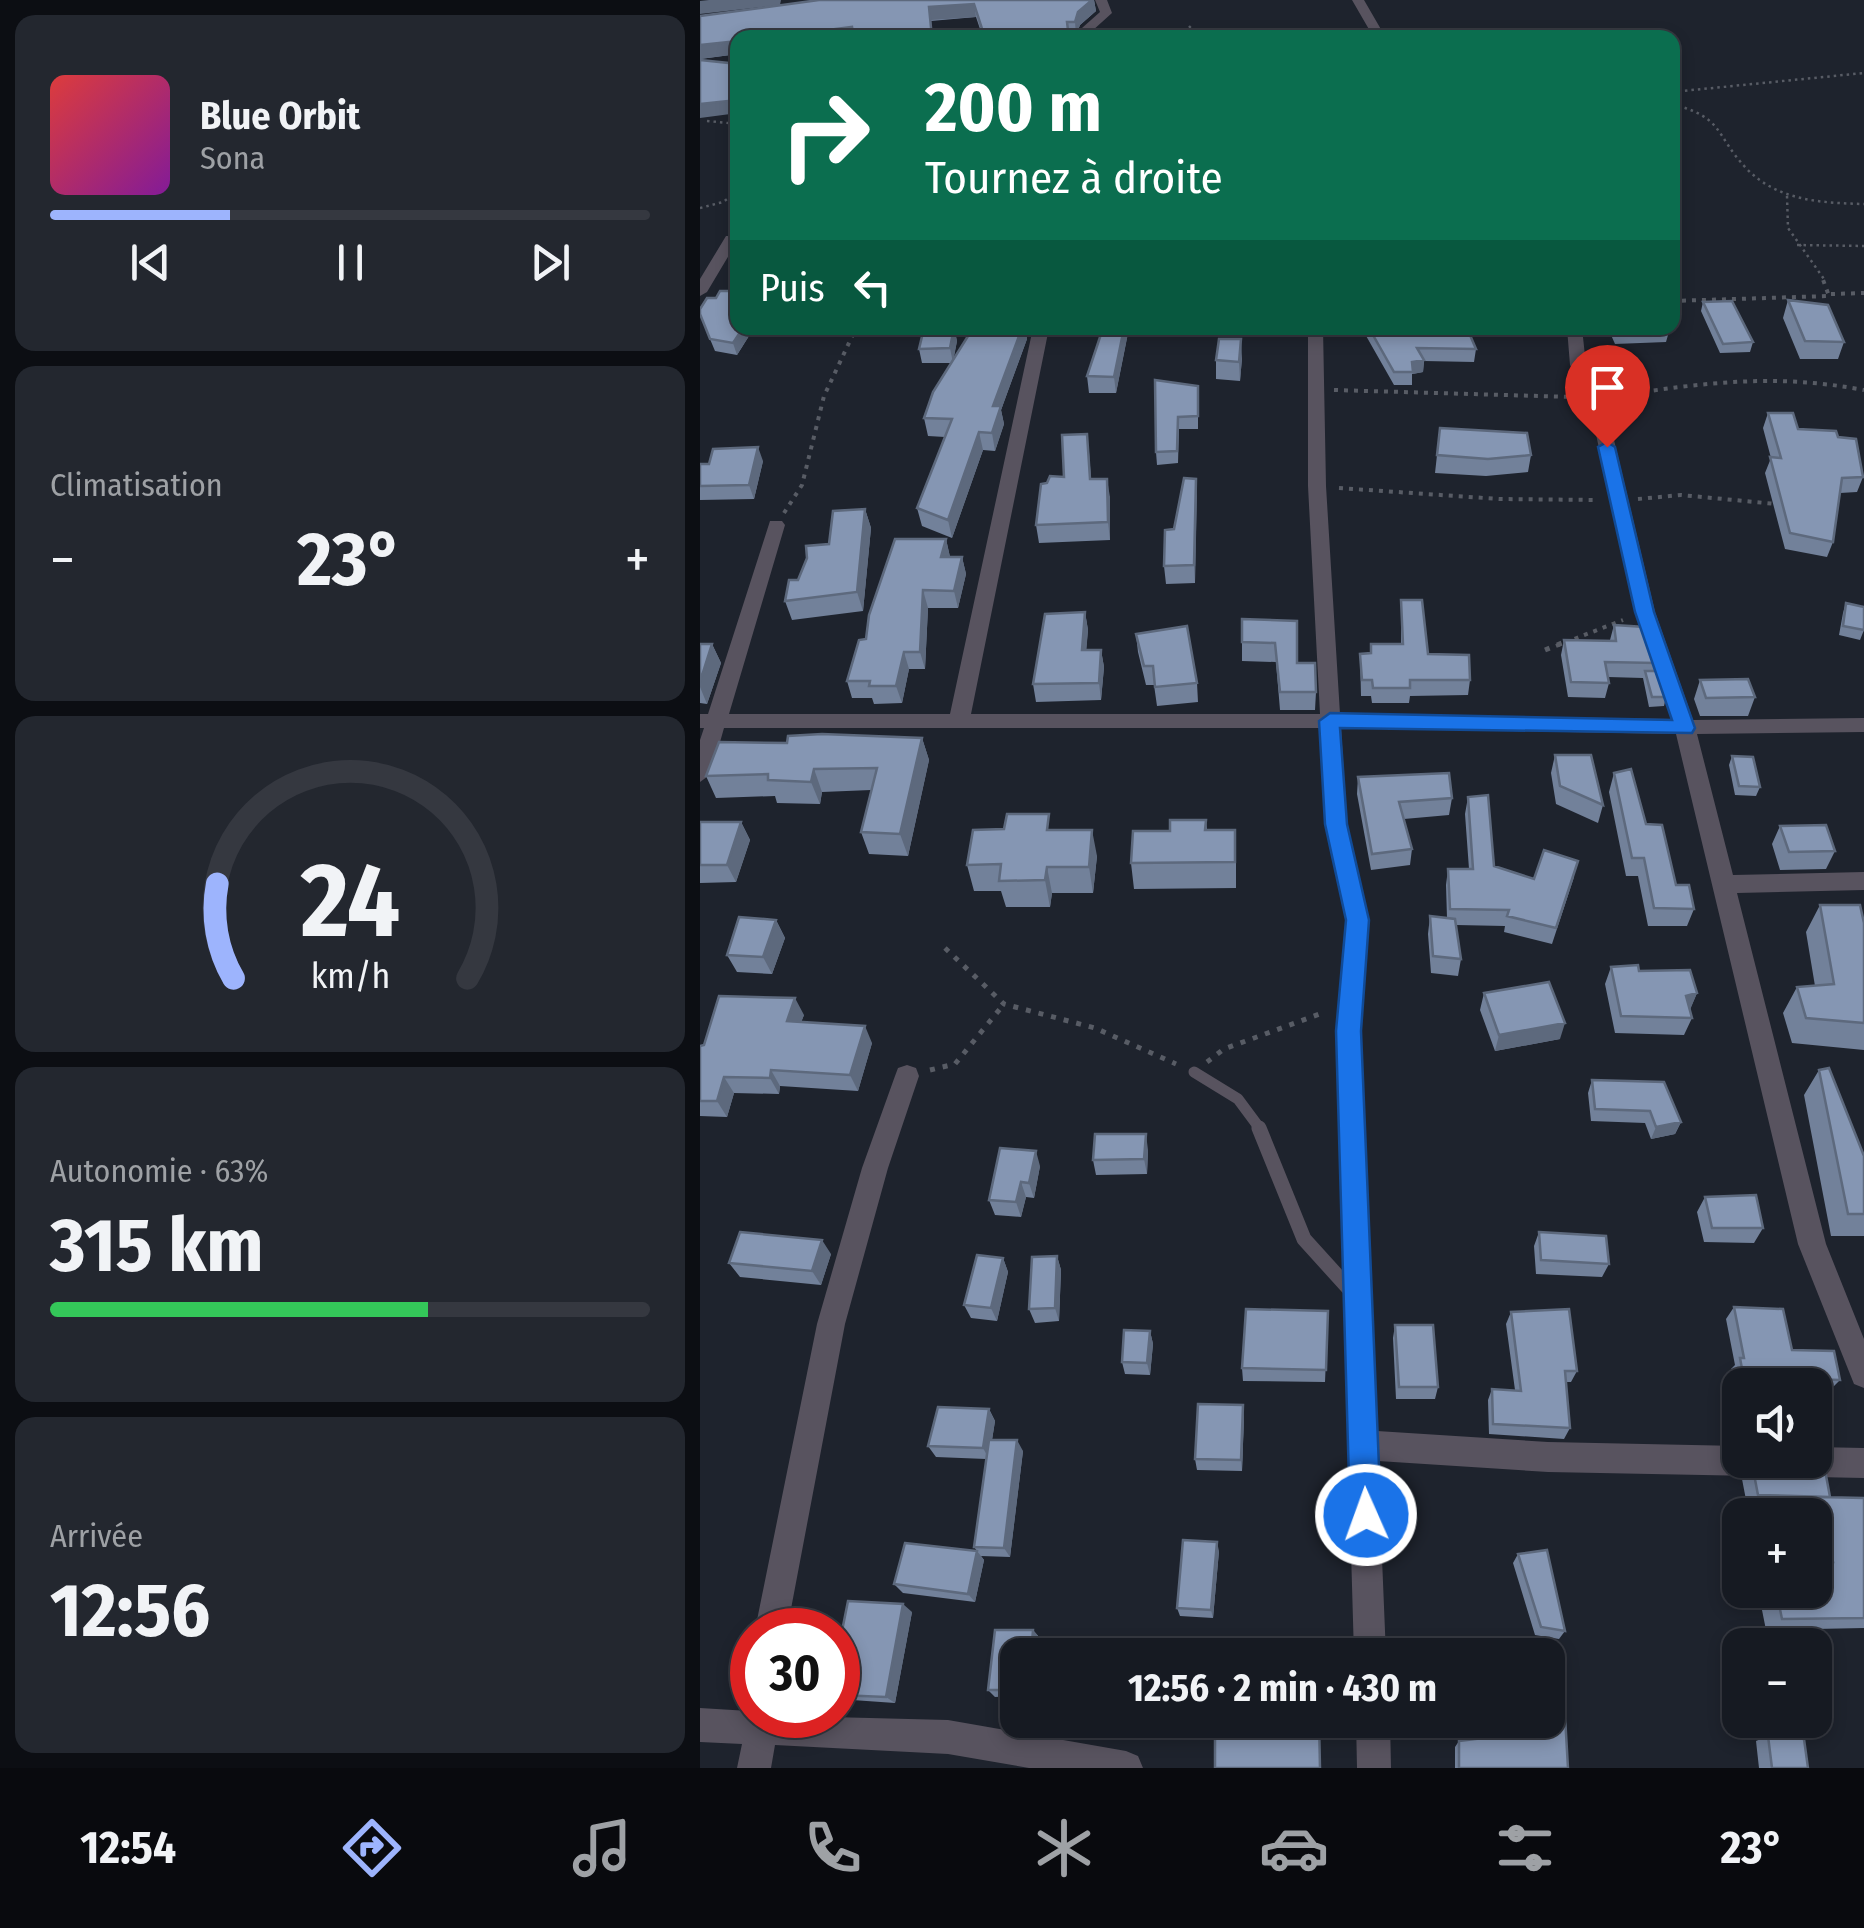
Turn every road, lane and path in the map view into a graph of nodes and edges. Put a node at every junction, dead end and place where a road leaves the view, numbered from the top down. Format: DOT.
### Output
graph roads {
  1 [pos="1100,0"];
  2 [pos="1358,0"];
  3 [pos="1188,26"];
  4 [pos="1086,30"];
  5 [pos="1192,30"];
  6 [pos="1375,30"];
  7 [pos="1864,73"];
  8 [pos="1680,91"];
  9 [pos="1680,106"];
  10 [pos="706,120"];
  11 [pos="730,123"];
  12 [pos="730,196"];
  13 [pos="1788,196"];
  14 [pos="1864,204"];
  15 [pos="700,208"];
  16 [pos="730,241"];
  17 [pos="1795,245"];
  18 [pos="1864,246"];
  19 [pos="700,292"];
  20 [pos="1864,293"];
  21 [pos="1831,294"];
  22 [pos="1680,301"];
  23 [pos="851,335"];
  24 [pos="1041,335"];
  25 [pos="1316,335"];
  26 [pos="1575,335"];
  27 [pos="1316,486"];
  28 [pos="1618,499"];
  29 [pos="1788,506"];
  30 [pos="776,525"];
  31 [pos="1644,612"];
  32 [pos="1546,650"];
  33 [pos="709,721"];
  34 [pos="960,721"];
  35 [pos="1330,721"];
  36 [pos="1864,724"];
  37 [pos="1685,728"];
  38 [pos="700,774"];
  39 [pos="1864,881"];
  40 [pos="1723,884"];
  41 [pos="945,948"];
  42 [pos="1351,1002"];
  43 [pos="1004,1004"];
  44 [pos="1194,1072"];
  45 [pos="908,1076"];
  46 [pos="1358,1299"];
  47 [pos="1864,1374"];
  48 [pos="1363,1446"];
  49 [pos="1864,1463"];
  50 [pos="775,1608"];
  51 [pos="1369,1638"];
  52 [pos="730,1724"];
  53 [pos="700,1725"];
  54 [pos="860,1730"];
  55 [pos="761,1738"];
  56 [pos="1373,1738"];
  57 [pos="754,1768"];
  58 [pos="1126,1768"];
  59 [pos="1374,1768"];
  1 -- 4 [label="street"];
  2 -- 6 [label="street"];
  3 -- 5 [label="path"];
  7 -- 8 [label="path"];
  9 -- 13 [label="path"];
  10 -- 11 [label="path"];
  12 -- 15 [label="path"];
  13 -- 14 [label="path"];
  13 -- 17 [label="path"];
  16 -- 19 [label="street"];
  17 -- 18 [label="path"];
  17 -- 21 [label="path"];
  20 -- 21 [label="path"];
  21 -- 22 [label="path"];
  23 -- 30 [label="path"];
  24 -- 34 [label="street"];
  25 -- 27 [label="street"];
  26 -- 28 [label="street"];
  27 -- 28 [label="path"];
  27 -- 35 [label="street"];
  28 -- 29 [label="path"];
  28 -- 31 [label="street"];
  30 -- 33 [label="street"];
  31 -- 32 [label="path"];
  31 -- 37 [label="street"];
  33 -- 34 [label="street"];
  33 -- 38 [label="street"];
  34 -- 35 [label="street"];
  35 -- 37 [label="street"];
  35 -- 42 [label="street"];
  36 -- 37 [label="street"];
  37 -- 40 [label="street"];
  39 -- 40 [label="street"];
  40 -- 47 [label="street"];
  41 -- 43 [label="path"];
  42 -- 44 [label="path"];
  42 -- 46 [label="street"];
  43 -- 44 [label="path"];
  43 -- 45 [label="path"];
  44 -- 46 [label="lane"];
  45 -- 50 [label="street"];
  46 -- 48 [label="street"];
  48 -- 49 [label="street"];
  48 -- 51 [label="street"];
  52 -- 53 [label="street"];
  54 -- 58 [label="street"];
  55 -- 57 [label="street"];
  56 -- 59 [label="street"];
}
